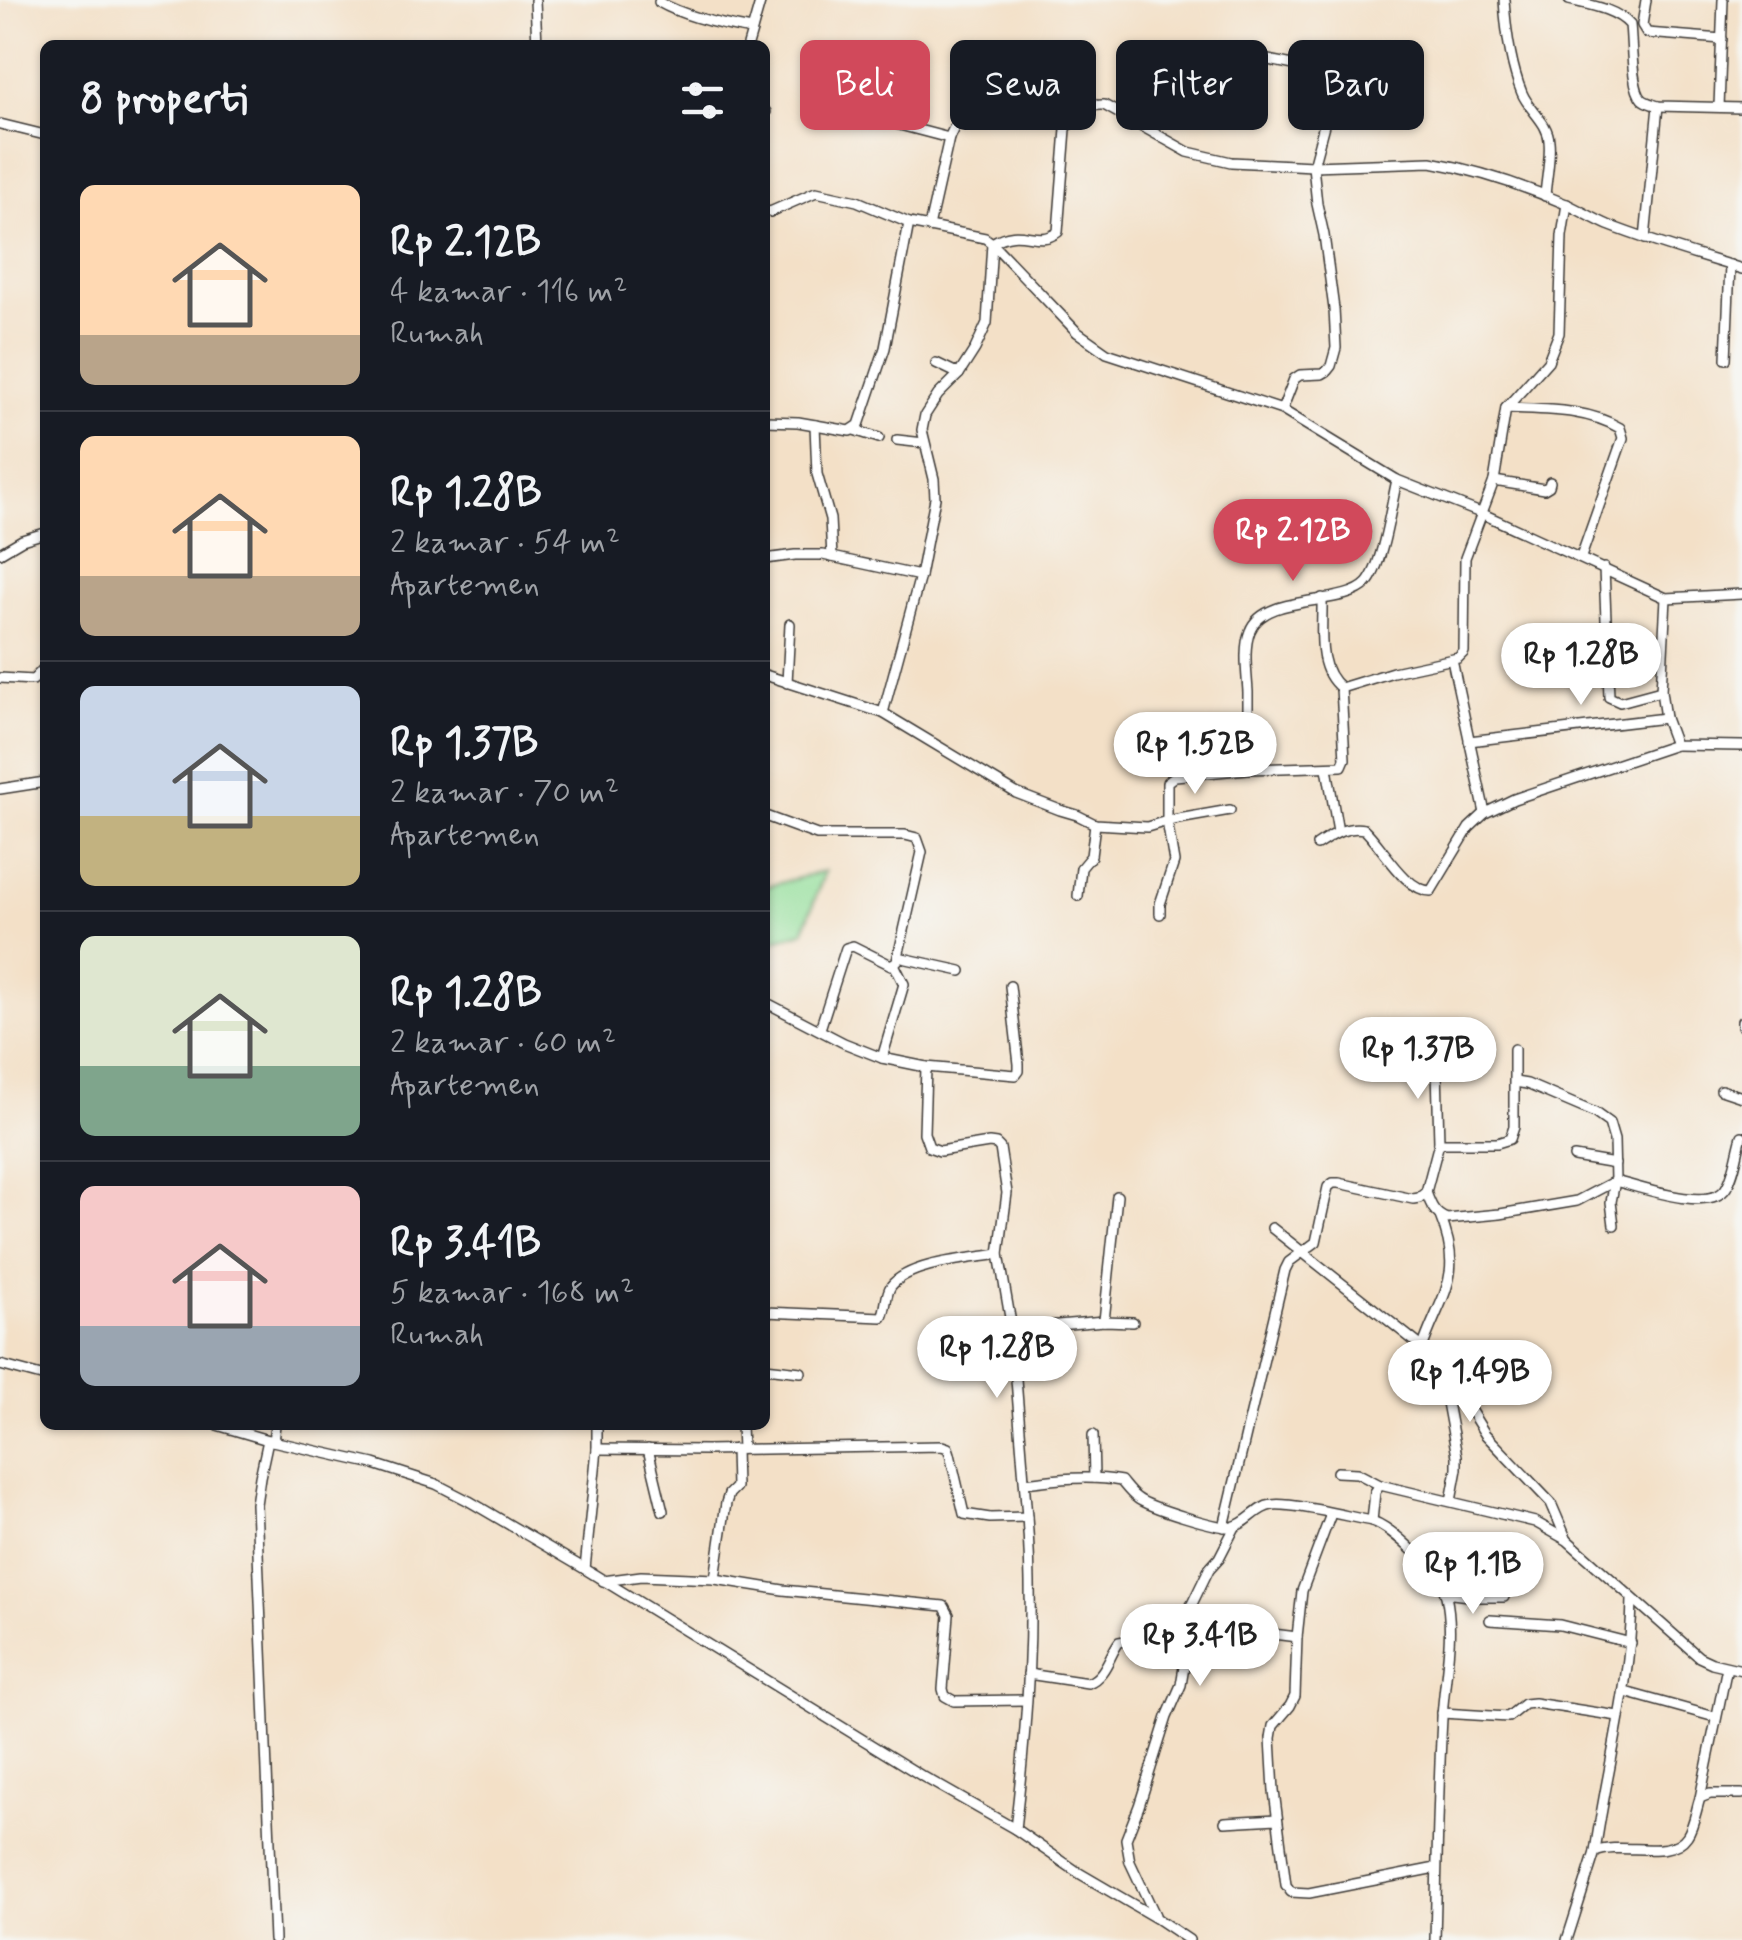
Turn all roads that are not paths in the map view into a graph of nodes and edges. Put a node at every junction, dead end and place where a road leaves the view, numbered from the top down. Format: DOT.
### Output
graph roads {
  1 [pos="535,0"];
  2 [pos="1504,0"];
  3 [pos="1570,0"];
  4 [pos="1646,0"];
  5 [pos="1723,0"];
  6 [pos="659,2"];
  7 [pos="760,4"];
  8 [pos="752,30"];
  9 [pos="1722,38"];
  10 [pos="537,40"];
  11 [pos="749,40"];
  12 [pos="1268,61"];
  13 [pos="1658,106"];
  14 [pos="1719,107"];
  15 [pos="1742,108"];
  16 [pos="0,124"];
  17 [pos="919,130"];
  18 [pos="953,130"];
  19 [pos="1066,130"];
  20 [pos="1148,130"];
  21 [pos="40,134"];
  22 [pos="949,138"];
  23 [pos="1313,166"];
  24 [pos="1545,196"];
  25 [pos="1567,204"];
  26 [pos="770,211"];
  27 [pos="910,223"];
  28 [pos="929,227"];
  29 [pos="1645,240"];
  30 [pos="992,242"];
  31 [pos="1730,265"];
  32 [pos="1742,268"];
  33 [pos="1726,360"];
  34 [pos="936,363"];
  35 [pos="959,374"];
  36 [pos="1506,408"];
  37 [pos="1282,410"];
  38 [pos="770,421"];
  39 [pos="815,425"];
  40 [pos="854,430"];
  41 [pos="879,438"];
  42 [pos="897,440"];
  43 [pos="924,444"];
  44 [pos="1397,480"];
  45 [pos="1494,481"];
  46 [pos="1550,482"];
  47 [pos="1483,514"];
  48 [pos="40,535"];
  49 [pos="0,553"];
  50 [pos="832,557"];
  51 [pos="770,558"];
  52 [pos="1581,558"];
  53 [pos="1604,568"];
  54 [pos="920,576"];
  55 [pos="1742,594"];
  56 [pos="1322,598"];
  57 [pos="1666,598"];
  58 [pos="790,624"];
  59 [pos="1452,660"];
  60 [pos="40,672"];
  61 [pos="770,677"];
  62 [pos="0,678"];
  63 [pos="788,683"];
  64 [pos="1341,688"];
  65 [pos="1661,691"];
  66 [pos="883,713"];
  67 [pos="1665,718"];
  68 [pos="1469,742"];
  69 [pos="1675,746"];
  70 [pos="1742,746"];
  71 [pos="1327,768"];
  72 [pos="1248,769"];
  73 [pos="40,783"];
  74 [pos="0,789"];
  75 [pos="1230,810"];
  76 [pos="1484,813"];
  77 [pos="770,818"];
  78 [pos="1167,821"];
  79 [pos="1095,824"];
  80 [pos="1338,832"];
  81 [pos="1317,845"];
  82 [pos="1078,896"];
  83 [pos="1160,914"];
  84 [pos="896,961"];
  85 [pos="960,971"];
  86 [pos="1010,986"];
  87 [pos="770,1004"];
  88 [pos="820,1029"];
  89 [pos="1514,1049"];
  90 [pos="882,1058"];
  91 [pos="926,1067"];
  92 [pos="1388,1070"];
  93 [pos="1514,1082"];
  94 [pos="1721,1090"];
  95 [pos="1742,1097"];
  96 [pos="1742,1136"];
  97 [pos="1439,1143"];
  98 [pos="1574,1157"];
  99 [pos="1615,1164"];
  100 [pos="1615,1181"];
  101 [pos="1426,1192"];
  102 [pos="1117,1196"];
  103 [pos="1440,1216"];
  104 [pos="1614,1225"];
  105 [pos="1272,1228"];
  106 [pos="1302,1253"];
  107 [pos="999,1254"];
  108 [pos="770,1312"];
  109 [pos="1104,1322"];
  110 [pos="1133,1322"];
  111 [pos="1012,1329"];
  112 [pos="1422,1348"];
  113 [pos="0,1365"];
  114 [pos="770,1369"];
  115 [pos="801,1372"];
  116 [pos="40,1376"];
  117 [pos="234,1430"];
  118 [pos="274,1430"];
  119 [pos="597,1430"];
  120 [pos="741,1430"];
  121 [pos="1093,1435"];
  122 [pos="271,1441"];
  123 [pos="597,1449"];
  124 [pos="648,1449"];
  125 [pos="739,1449"];
  126 [pos="1337,1472"];
  127 [pos="1094,1478"];
  128 [pos="1025,1483"];
  129 [pos="1380,1485"];
  130 [pos="1451,1501"];
  131 [pos="663,1511"];
  132 [pos="1331,1514"];
  133 [pos="1027,1517"];
  134 [pos="1372,1521"];
  135 [pos="1230,1527"];
  136 [pos="1566,1540"];
  137 [pos="584,1569"];
  138 [pos="715,1579"];
  139 [pos="603,1581"];
  140 [pos="1445,1592"];
  141 [pos="1504,1597"];
  142 [pos="1632,1599"];
  143 [pos="1490,1620"];
  144 [pos="1225,1628"];
  145 [pos="1296,1637"];
  146 [pos="1632,1643"];
  147 [pos="1172,1654"];
  148 [pos="1727,1667"];
  149 [pos="1742,1670"];
  150 [pos="1028,1674"];
  151 [pos="1624,1692"];
  152 [pos="1025,1700"];
  153 [pos="1442,1713"];
  154 [pos="1618,1716"];
  155 [pos="1715,1717"];
  156 [pos="1742,1794"];
  157 [pos="1700,1798"];
  158 [pos="1277,1818"];
  159 [pos="1225,1822"];
  160 [pos="1015,1828"];
  161 [pos="1595,1852"];
  162 [pos="1436,1868"];
  163 [pos="1156,1918"];
  164 [pos="274,1940"];
  165 [pos="1189,1940"];
  166 [pos="1435,1940"];
  167 [pos="1568,1940"];
  1 -- 10 [label="street"];
  2 -- 24 [label="street"];
  3 -- 13 [label="street"];
  4 -- 9 [label="street"];
  5 -- 9 [label="street"];
  6 -- 8 [label="street"];
  7 -- 8 [label="street"];
  8 -- 11 [label="street"];
  9 -- 14 [label="street"];
  12 -- 23 [label="street"];
  13 -- 14 [label="street"];
  13 -- 29 [label="street"];
  14 -- 15 [label="street"];
  16 -- 21 [label="street"];
  17 -- 22 [label="street"];
  18 -- 22 [label="street"];
  19 -- 30 [label="street"];
  20 -- 23 [label="street"];
  22 -- 28 [label="street"];
  23 -- 24 [label="street"];
  23 -- 37 [label="street"];
  24 -- 25 [label="street"];
  25 -- 29 [label="street"];
  25 -- 36 [label="street"];
  26 -- 27 [label="street"];
  27 -- 28 [label="street"];
  27 -- 40 [label="street"];
  28 -- 30 [label="street"];
  29 -- 31 [label="street"];
  30 -- 35 [label="street"];
  30 -- 37 [label="street"];
  31 -- 32 [label="street"];
  31 -- 33 [label="street"];
  34 -- 35 [label="street"];
  35 -- 43 [label="street"];
  36 -- 45 [label="street"];
  36 -- 52 [label="street"];
  37 -- 44 [label="street"];
  38 -- 39 [label="street"];
  39 -- 40 [label="street"];
  39 -- 50 [label="street"];
  40 -- 41 [label="street"];
  42 -- 43 [label="street"];
  43 -- 54 [label="street"];
  44 -- 47 [label="street"];
  44 -- 56 [label="street"];
  45 -- 46 [label="street"];
  45 -- 47 [label="street"];
  47 -- 52 [label="street"];
  47 -- 59 [label="street"];
  48 -- 49 [label="street"];
  50 -- 51 [label="street"];
  50 -- 54 [label="street"];
  52 -- 53 [label="street"];
  53 -- 57 [label="street"];
  53 -- 65 [label="street"];
  54 -- 66 [label="street"];
  55 -- 57 [label="street"];
  56 -- 64 [label="street"];
  56 -- 72 [label="street"];
  57 -- 65 [label="street"];
  58 -- 63 [label="street"];
  59 -- 64 [label="street"];
  59 -- 68 [label="street"];
  60 -- 62 [label="street"];
  61 -- 63 [label="street"];
  63 -- 66 [label="street"];
  64 -- 71 [label="street"];
  65 -- 67 [label="street"];
  66 -- 79 [label="street"];
  67 -- 68 [label="street"];
  67 -- 69 [label="street"];
  68 -- 76 [label="street"];
  69 -- 70 [label="street"];
  69 -- 76 [label="street"];
  71 -- 72 [label="street"];
  71 -- 80 [label="street"];
  72 -- 78 [label="street"];
  73 -- 74 [label="street"];
  75 -- 78 [label="street"];
  76 -- 80 [label="street"];
  77 -- 84 [label="street"];
  78 -- 79 [label="street"];
  78 -- 83 [label="street"];
  79 -- 82 [label="street"];
  80 -- 81 [label="street"];
  84 -- 85 [label="street"];
  84 -- 88 [label="street"];
  84 -- 90 [label="street"];
  86 -- 91 [label="street"];
  87 -- 88 [label="street"];
  88 -- 90 [label="street"];
  89 -- 93 [label="street"];
  90 -- 91 [label="street"];
  91 -- 107 [label="street"];
  92 -- 97 [label="street"];
  93 -- 97 [label="street"];
  93 -- 99 [label="street"];
  94 -- 95 [label="street"];
  96 -- 100 [label="street"];
  97 -- 101 [label="street"];
  98 -- 99 [label="street"];
  99 -- 100 [label="street"];
  100 -- 103 [label="street"];
  100 -- 104 [label="street"];
  101 -- 103 [label="street"];
  101 -- 106 [label="street"];
  102 -- 109 [label="street"];
  103 -- 112 [label="street"];
  105 -- 106 [label="street"];
  106 -- 112 [label="street"];
  106 -- 135 [label="street"];
  107 -- 108 [label="street"];
  107 -- 111 [label="street"];
  109 -- 110 [label="street"];
  109 -- 111 [label="street"];
  111 -- 128 [label="street"];
  112 -- 130 [label="street"];
  112 -- 136 [label="street"];
  113 -- 116 [label="street"];
  114 -- 115 [label="street"];
  117 -- 122 [label="street"];
  118 -- 122 [label="street"];
  119 -- 123 [label="street"];
  120 -- 125 [label="street"];
  121 -- 127 [label="street"];
  122 -- 137 [label="street"];
  122 -- 164 [label="street"];
  123 -- 124 [label="street"];
  123 -- 137 [label="street"];
  124 -- 125 [label="street"];
  124 -- 131 [label="street"];
  125 -- 133 [label="street"];
  125 -- 138 [label="street"];
  126 -- 129 [label="street"];
  127 -- 128 [label="street"];
  127 -- 135 [label="street"];
  128 -- 133 [label="street"];
  129 -- 130 [label="street"];
  129 -- 134 [label="street"];
  130 -- 136 [label="street"];
  132 -- 134 [label="street"];
  132 -- 135 [label="street"];
  132 -- 145 [label="street"];
  133 -- 150 [label="street"];
  134 -- 140 [label="street"];
  135 -- 147 [label="street"];
  136 -- 142 [label="street"];
  137 -- 139 [label="street"];
  138 -- 139 [label="street"];
  138 -- 152 [label="street"];
  139 -- 160 [label="street"];
  140 -- 141 [label="street"];
  140 -- 153 [label="street"];
  142 -- 146 [label="street"];
  142 -- 148 [label="street"];
  143 -- 146 [label="street"];
  144 -- 145 [label="street"];
  145 -- 158 [label="street"];
  146 -- 151 [label="street"];
  147 -- 150 [label="street"];
  147 -- 163 [label="street"];
  148 -- 149 [label="street"];
  148 -- 155 [label="street"];
  150 -- 152 [label="street"];
  151 -- 154 [label="street"];
  151 -- 155 [label="street"];
  152 -- 160 [label="street"];
  153 -- 154 [label="street"];
  153 -- 162 [label="street"];
  154 -- 161 [label="street"];
  155 -- 157 [label="street"];
  156 -- 157 [label="street"];
  157 -- 161 [label="street"];
  158 -- 159 [label="street"];
  158 -- 162 [label="street"];
  160 -- 163 [label="street"];
  161 -- 167 [label="street"];
  162 -- 166 [label="street"];
  163 -- 165 [label="street"];
}
